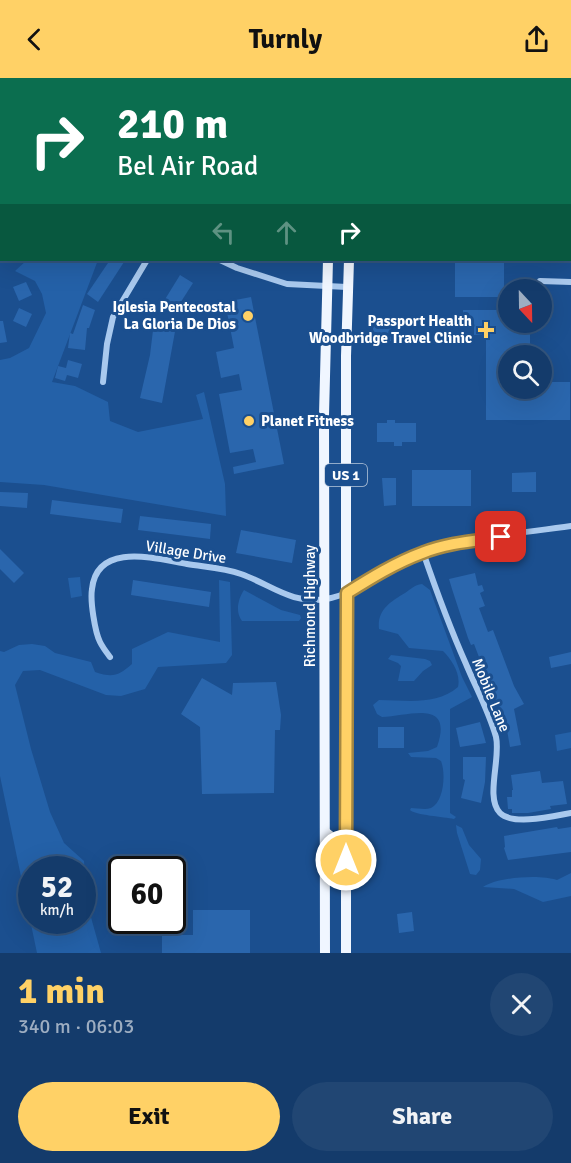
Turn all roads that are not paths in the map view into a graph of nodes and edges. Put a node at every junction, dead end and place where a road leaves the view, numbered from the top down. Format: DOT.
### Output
graph roads {
  1 [pos="146,261"];
  2 [pos="222,261"];
  3 [pos="328,261"];
  4 [pos="349,261"];
  5 [pos="552,281"];
  6 [pos="571,282"];
  7 [pos="327,286"];
  8 [pos="347,287"];
  9 [pos="103,382"];
  10 [pos="571,526"];
  11 [pos="423,552"];
  12 [pos="347,593"];
  13 [pos="325,600"];
  14 [pos="110,657"];
  15 [pos="571,813"];
  16 [pos="325,832"];
  17 [pos="346,860"];
  18 [pos="325,953"];
  19 [pos="346,953"];
  1 -- 9 [label="street"];
  2 -- 7 [label="street"];
  3 -- 7 [label="main road, Richmond Highway / US 1"];
  4 -- 8 [label="main road, US 1"];
  5 -- 6 [label="street"];
  7 -- 8 [label="street"];
  7 -- 13 [label="main road, Richmond Highway / US 1"];
  8 -- 12 [label="main road, US 1"];
  10 -- 11 [label="street"];
  11 -- 12 [label="street"];
  11 -- 15 [label="street, Mobile Lane"];
  12 -- 13 [label="street"];
  12 -- 17 [label="main road, US 1"];
  13 -- 14 [label="street, Village Drive"];
  13 -- 16 [label="main road, Richmond Highway / US 1"];
  16 -- 17 [label="main road"];
  16 -- 18 [label="main road, Richmond Highway / US 1"];
  17 -- 19 [label="main road, US 1"];
}
